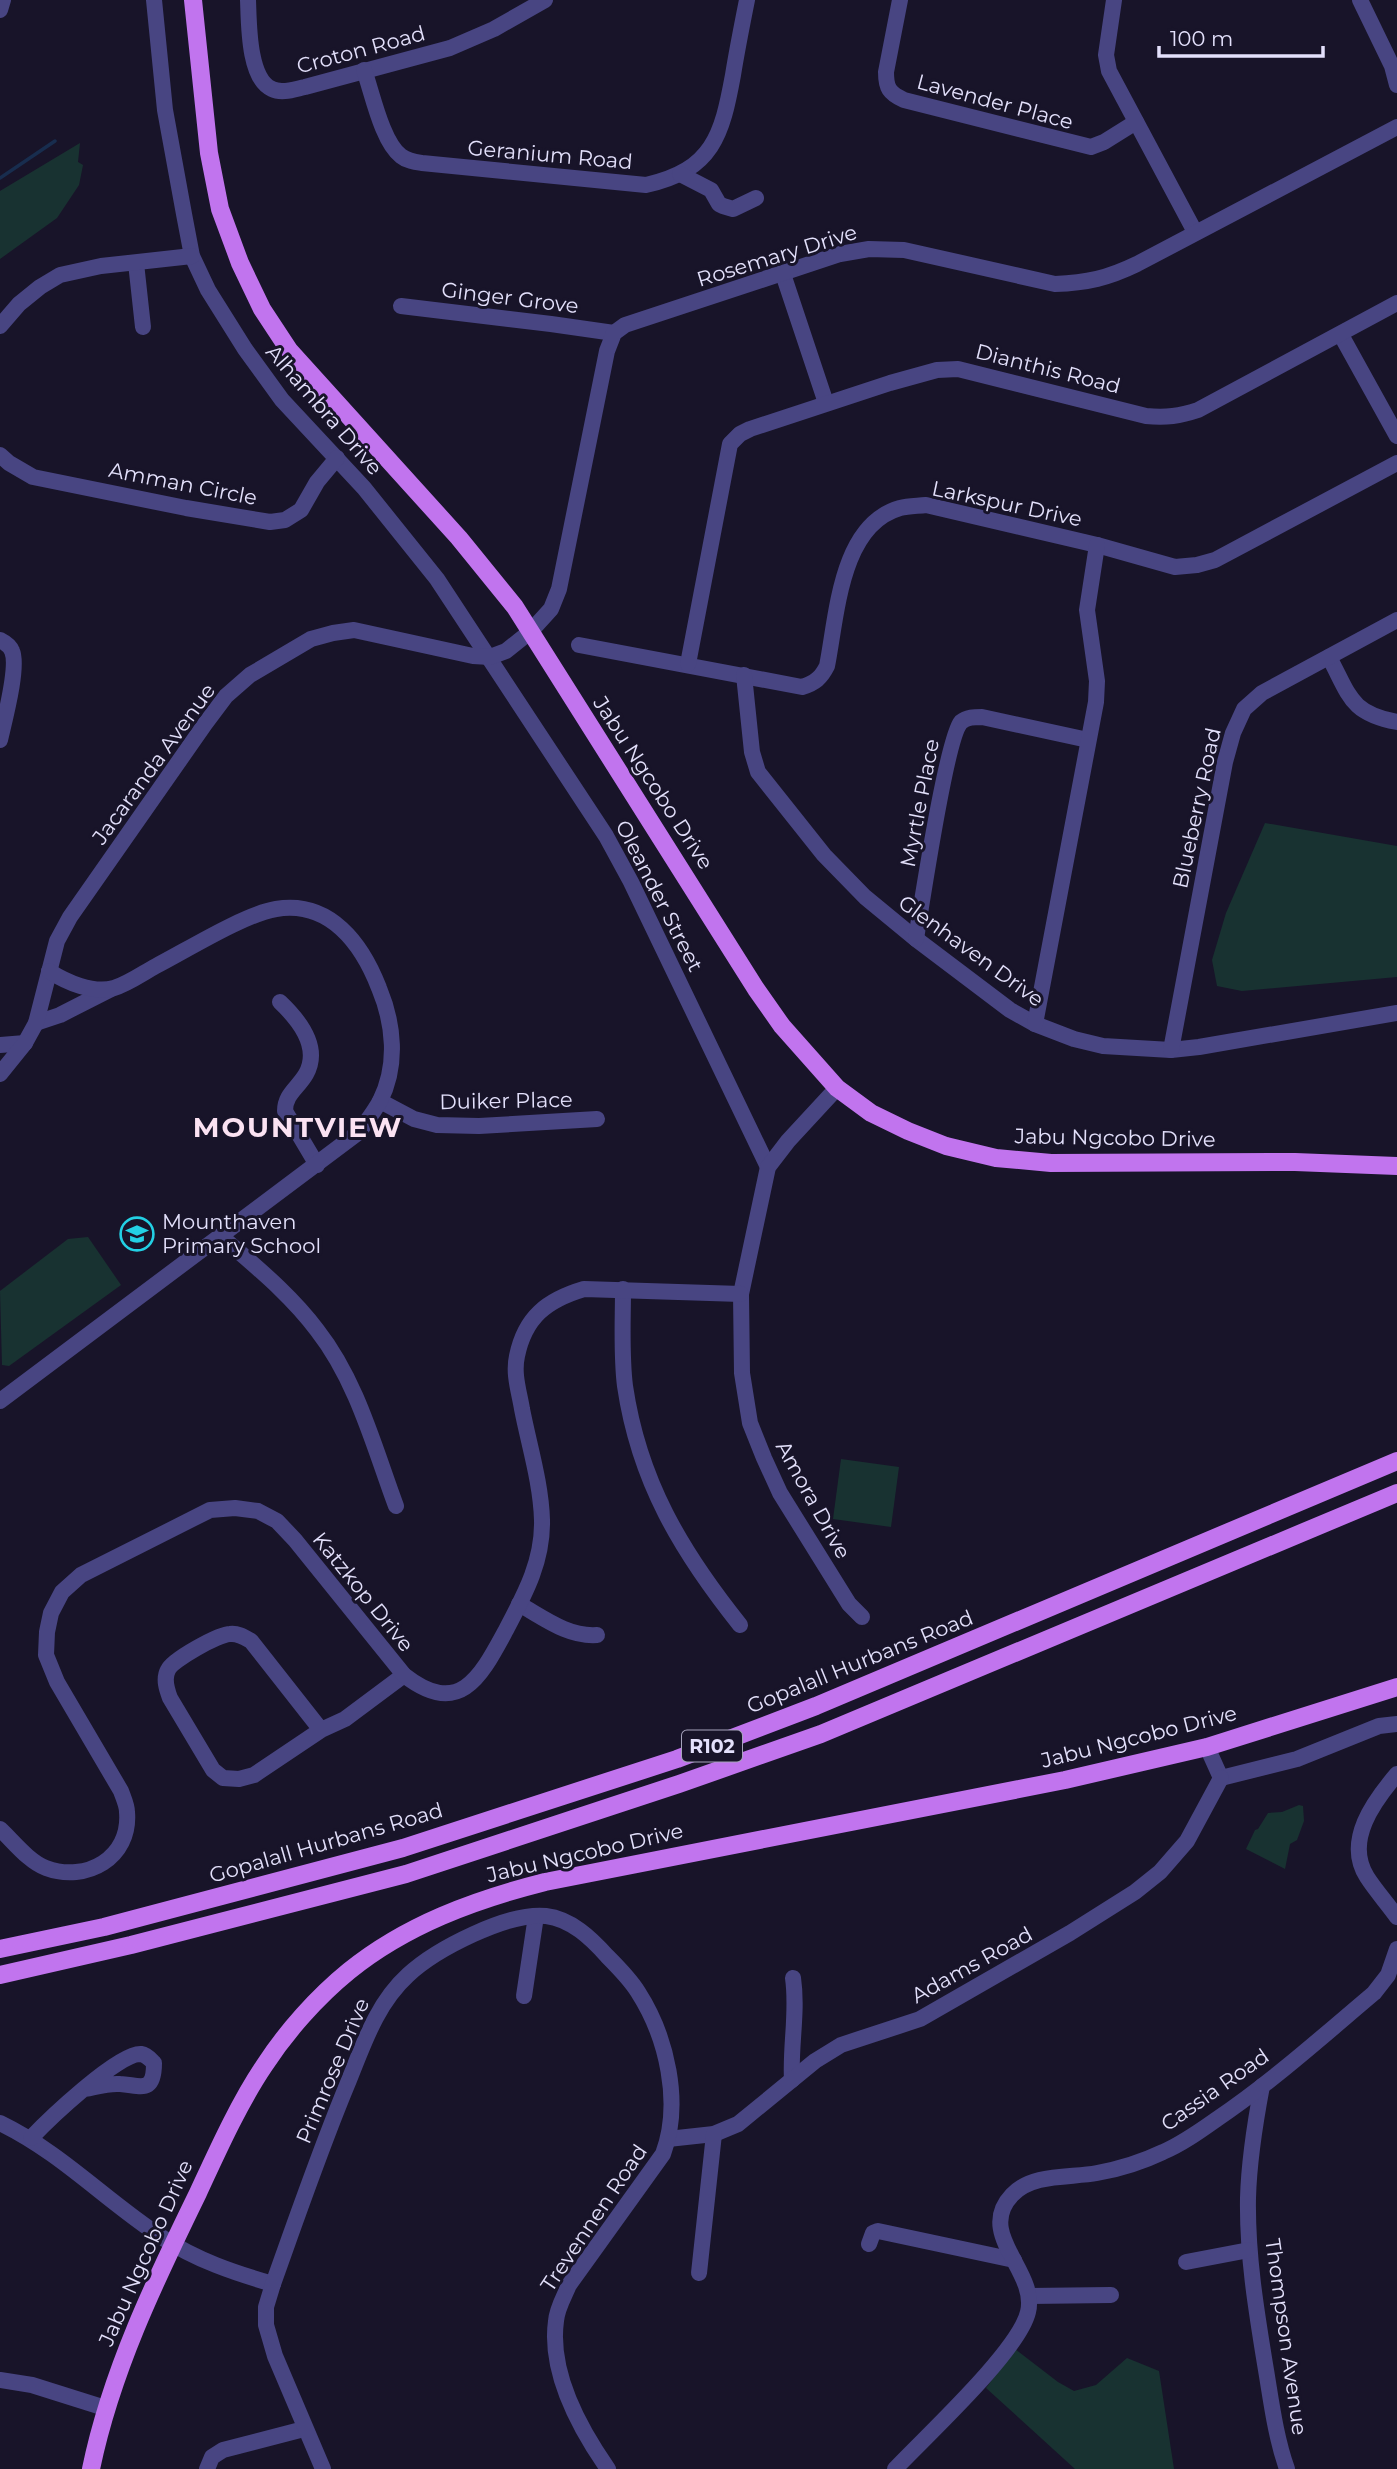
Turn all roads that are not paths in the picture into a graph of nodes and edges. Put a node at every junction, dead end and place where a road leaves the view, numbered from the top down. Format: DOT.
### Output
graph roads {
  1 [pos="3,0"];
  2 [pos="154,0"];
  3 [pos="192,0"];
  4 [pos="248,0"];
  5 [pos="545,0"];
  6 [pos="747,0"];
  7 [pos="900,0"];
  8 [pos="1114,0"];
  9 [pos="1360,0"];
  10 [pos="0,10"];
  11 [pos="365,70"];
  12 [pos="1397,85"];
  13 [pos="1136,122"];
  14 [pos="1397,127"];
  15 [pos="680,174"];
  16 [pos="756,198"];
  17 [pos="1195,232"];
  18 [pos="192,257"];
  19 [pos="136,262"];
  20 [pos="783,274"];
  21 [pos="1397,303"];
  22 [pos="401,306"];
  23 [pos="0,326"];
  24 [pos="144,327"];
  25 [pos="614,333"];
  26 [pos="1341,335"];
  27 [pos="826,403"];
  28 [pos="1397,436"];
  29 [pos="0,454"];
  30 [pos="337,458"];
  31 [pos="1397,463"];
  32 [pos="1097,545"];
  33 [pos="1397,620"];
  34 [pos="531,632"];
  35 [pos="0,640"];
  36 [pos="579,645"];
  37 [pos="490,657"];
  38 [pos="1329,657"];
  39 [pos="688,664"];
  40 [pos="744,675"];
  41 [pos="6,676"];
  42 [pos="1397,722"];
  43 [pos="0,740"];
  44 [pos="1088,740"];
  45 [pos="916,939"];
  46 [pos="49,971"];
  47 [pos="113,988"];
  48 [pos="280,1002"];
  49 [pos="1397,1013"];
  50 [pos="36,1023"];
  51 [pos="1035,1024"];
  52 [pos="25,1043"];
  53 [pos="0,1045"];
  54 [pos="1171,1050"];
  55 [pos="2,1068"];
  56 [pos="837,1088"];
  57 [pos="380,1101"];
  58 [pos="597,1119"];
  59 [pos="317,1165"];
  60 [pos="1397,1166"];
  61 [pos="768,1167"];
  62 [pos="222,1237"];
  63 [pos="623,1289"];
  64 [pos="741,1294"];
  65 [pos="0,1401"];
  66 [pos="1397,1461"];
  67 [pos="1397,1493"];
  68 [pos="396,1506"];
  69 [pos="519,1604"];
  70 [pos="862,1617"];
  71 [pos="740,1625"];
  72 [pos="597,1635"];
  73 [pos="404,1675"];
  74 [pos="1397,1687"];
  75 [pos="1397,1724"];
  76 [pos="321,1730"];
  77 [pos="1207,1747"];
  78 [pos="1397,1774"];
  79 [pos="1221,1778"];
  80 [pos="0,1829"];
  81 [pos="536,1916"];
  82 [pos="1397,1917"];
  83 [pos="495,1926"];
  84 [pos="0,1950"];
  85 [pos="1396,1954"];
  86 [pos="0,1975"];
  87 [pos="793,1978"];
  88 [pos="524,1996"];
  89 [pos="792,2080"];
  90 [pos="1262,2086"];
  91 [pos="85,2089"];
  92 [pos="0,2123"];
  93 [pos="714,2134"];
  94 [pos="31,2138"];
  95 [pos="668,2139"];
  96 [pos="173,2244"];
  97 [pos="869,2244"];
  98 [pos="1249,2250"];
  99 [pos="1014,2260"];
  100 [pos="1186,2262"];
  101 [pos="699,2273"];
  102 [pos="273,2284"];
  103 [pos="1111,2295"];
  104 [pos="1029,2296"];
  105 [pos="0,2380"];
  106 [pos="105,2408"];
  107 [pos="304,2429"];
  108 [pos="91,2469"];
  109 [pos="207,2469"];
  110 [pos="323,2469"];
  111 [pos="608,2469"];
  112 [pos="895,2469"];
  113 [pos="1287,2469"];
  1 -- 10 [label="street"];
  2 -- 18 [label="street, Alhambra Drive"];
  3 -- 34 [label="main road, Jabu Ngcobo Drive"];
  4 -- 11 [label="street, Croton Road"];
  5 -- 11 [label="street, Croton Road"];
  6 -- 15 [label="street, Geranium Road"];
  7 -- 13 [label="street, Lavender Place"];
  8 -- 13 [label="street"];
  9 -- 12 [label="street"];
  11 -- 15 [label="street, Geranium Road"];
  13 -- 17 [label="street"];
  14 -- 17 [label="street, Rosemary Drive"];
  15 -- 16 [label="street"];
  17 -- 20 [label="street, Rosemary Drive"];
  18 -- 19 [label="street"];
  18 -- 30 [label="street, Alhambra Drive"];
  19 -- 23 [label="street"];
  19 -- 24 [label="street"];
  20 -- 25 [label="street, Rosemary Drive"];
  20 -- 27 [label="street"];
  21 -- 26 [label="street, Dianthis Road"];
  22 -- 25 [label="street, Ginger Grove"];
  25 -- 34 [label="street"];
  26 -- 27 [label="street, Dianthis Road"];
  26 -- 28 [label="street"];
  27 -- 39 [label="street, Dianthis Road"];
  29 -- 30 [label="street, Amman Circle"];
  30 -- 37 [label="street, Alhambra Drive"];
  31 -- 32 [label="street, Larkspur Drive"];
  32 -- 40 [label="street, Larkspur Drive"];
  32 -- 44 [label="street"];
  33 -- 38 [label="street, Blueberry Road"];
  34 -- 37 [label="street"];
  34 -- 56 [label="main road, Jabu Ngcobo Drive"];
  35 -- 41 [label="street"];
  36 -- 39 [label="street, Larkspur Drive"];
  37 -- 46 [label="street, Jacaranda Avenue"];
  37 -- 61 [label="street, Oleander Street"];
  38 -- 42 [label="street"];
  38 -- 54 [label="street, Blueberry Road"];
  39 -- 40 [label="street, Larkspur Drive"];
  40 -- 45 [label="street, Glenhaven Drive"];
  41 -- 43 [label="street"];
  44 -- 45 [label="street, Myrtle Place"];
  44 -- 51 [label="street"];
  45 -- 51 [label="street, Glenhaven Drive"];
  46 -- 47 [label="street"];
  46 -- 50 [label="street, Jacaranda Avenue"];
  47 -- 50 [label="street"];
  47 -- 57 [label="street"];
  48 -- 59 [label="street"];
  49 -- 54 [label="street, Glenhaven Drive"];
  50 -- 52 [label="street, Jacaranda Avenue"];
  51 -- 54 [label="street, Glenhaven Drive"];
  52 -- 53 [label="street"];
  52 -- 55 [label="street, Jacaranda Avenue"];
  56 -- 60 [label="main road, Jabu Ngcobo Drive"];
  56 -- 61 [label="street, Amora Drive"];
  57 -- 58 [label="street, Duiker Place"];
  57 -- 59 [label="street"];
  59 -- 62 [label="street"];
  61 -- 64 [label="street, Amora Drive"];
  62 -- 65 [label="street"];
  62 -- 68 [label="street"];
  63 -- 64 [label="street, Katzkop Drive"];
  63 -- 69 [label="street, Katzkop Drive"];
  63 -- 71 [label="street"];
  64 -- 70 [label="street, Amora Drive"];
  66 -- 84 [label="main road, Gopalall Hurbans Road / R102"];
  67 -- 86 [label="main road, R102"];
  69 -- 72 [label="street"];
  69 -- 73 [label="street, Katzkop Drive"];
  73 -- 76 [label="street"];
  73 -- 80 [label="street, Katzkop Drive"];
  74 -- 77 [label="main road, Jabu Ngcobo Drive"];
  75 -- 79 [label="street"];
  76 -- 76 [label="street"];
  77 -- 79 [label="street"];
  77 -- 96 [label="main road, Jabu Ngcobo Drive"];
  78 -- 82 [label="street"];
  79 -- 89 [label="street, Adams Road"];
  81 -- 83 [label="street, Trevennen Road"];
  81 -- 88 [label="street"];
  81 -- 95 [label="street, Trevennen Road"];
  83 -- 102 [label="street, Primrose Drive"];
  85 -- 90 [label="street, Cassia Road"];
  87 -- 89 [label="street"];
  89 -- 93 [label="street, Adams Road"];
  90 -- 98 [label="street, Thompson Avenue"];
  90 -- 99 [label="street, Cassia Road"];
  91 -- 94 [label="street"];
  92 -- 94 [label="street"];
  93 -- 95 [label="street, Adams Road"];
  93 -- 101 [label="street"];
  94 -- 96 [label="street"];
  95 -- 111 [label="street, Trevennen Road"];
  96 -- 102 [label="street"];
  96 -- 106 [label="main road, Jabu Ngcobo Drive"];
  97 -- 99 [label="street"];
  98 -- 100 [label="street"];
  98 -- 113 [label="street, Thompson Avenue"];
  99 -- 104 [label="street, Cassia Road"];
  102 -- 107 [label="street, Primrose Drive"];
  103 -- 104 [label="street"];
  104 -- 112 [label="street"];
  105 -- 106 [label="street"];
  106 -- 108 [label="main road, Jabu Ngcobo Drive"];
  107 -- 109 [label="street"];
  107 -- 110 [label="street, Primrose Drive"];
}
